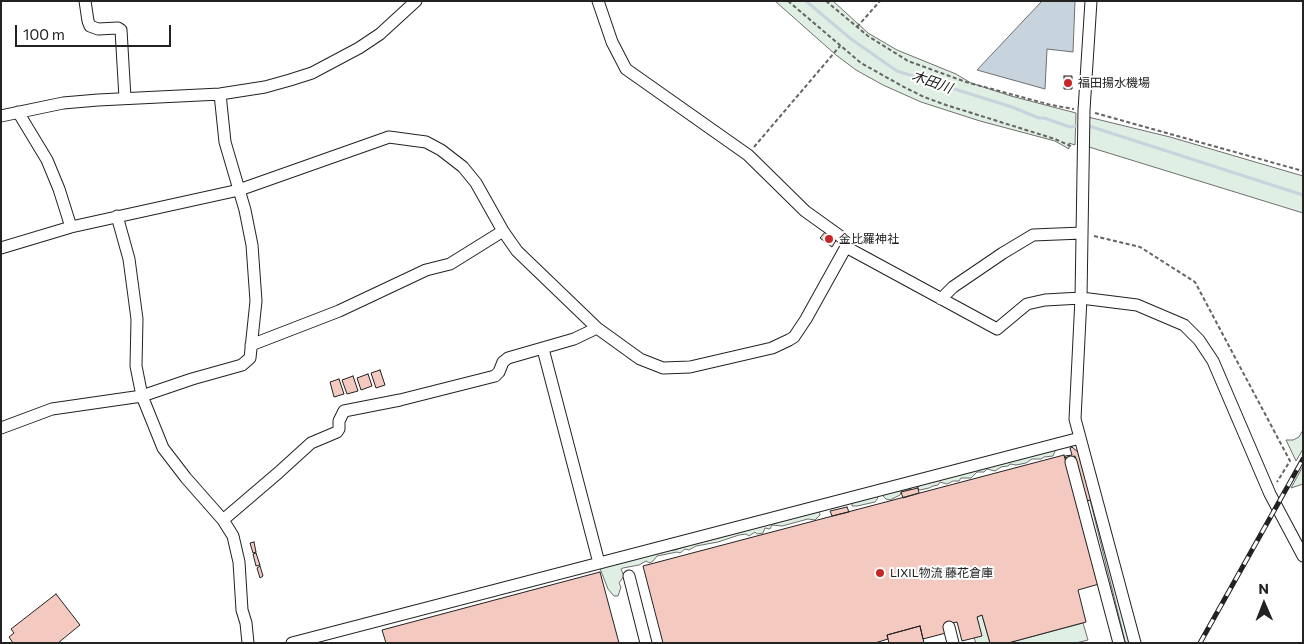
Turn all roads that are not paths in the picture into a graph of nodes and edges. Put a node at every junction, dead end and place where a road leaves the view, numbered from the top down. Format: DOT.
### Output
graph roads {
  1 [pos="85,1"];
  2 [pos="416,1"];
  3 [pos="598,1"];
  4 [pos="1091,1"];
  5 [pos="220,94"];
  6 [pos="125,98"];
  7 [pos="18,112"];
  8 [pos="1,116"];
  9 [pos="239,190"];
  10 [pos="117,216"];
  11 [pos="71,227"];
  12 [pos="503,231"];
  13 [pos="1082,233"];
  14 [pos="846,247"];
  15 [pos="1,248"];
  16 [pos="1081,298"];
  17 [pos="941,299"];
  18 [pos="597,328"];
  19 [pos="251,345"];
  20 [pos="542,349"];
  21 [pos="142,396"];
  22 [pos="1,428"];
  23 [pos="1080,438"];
  24 [pos="1071,462"];
  25 [pos="223,520"];
  26 [pos="1303,556"];
  27 [pos="599,563"];
  28 [pos="629,576"];
  29 [pos="949,627"];
  30 [pos="248,643"];
  31 [pos="292,643"];
  32 [pos="646,643"];
  33 [pos="953,643"];
  34 [pos="1119,643"];
  35 [pos="1135,643"];
  1 -- 6 [label="street"];
  2 -- 5 [label="street"];
  3 -- 14 [label="street"];
  4 -- 13 [label="street"];
  5 -- 6 [label="street"];
  5 -- 9 [label="street"];
  6 -- 7 [label="street"];
  7 -- 8 [label="street"];
  7 -- 11 [label="street"];
  9 -- 10 [label="street"];
  9 -- 12 [label="street"];
  9 -- 19 [label="street"];
  10 -- 11 [label="street"];
  10 -- 21 [label="street"];
  11 -- 15 [label="street"];
  12 -- 18 [label="street"];
  12 -- 19 [label="street"];
  13 -- 16 [label="street"];
  13 -- 17 [label="street"];
  14 -- 17 [label="street"];
  14 -- 18 [label="street"];
  16 -- 17 [label="street"];
  16 -- 23 [label="street"];
  16 -- 26 [label="street"];
  18 -- 20 [label="street"];
  19 -- 21 [label="street"];
  20 -- 25 [label="street"];
  20 -- 27 [label="street"];
  21 -- 22 [label="street"];
  21 -- 25 [label="street"];
  23 -- 27 [label="street"];
  23 -- 35 [label="street"];
  24 -- 34 [label="street"];
  25 -- 30 [label="street"];
  27 -- 31 [label="street"];
  28 -- 32 [label="street"];
  29 -- 33 [label="street"];
}
